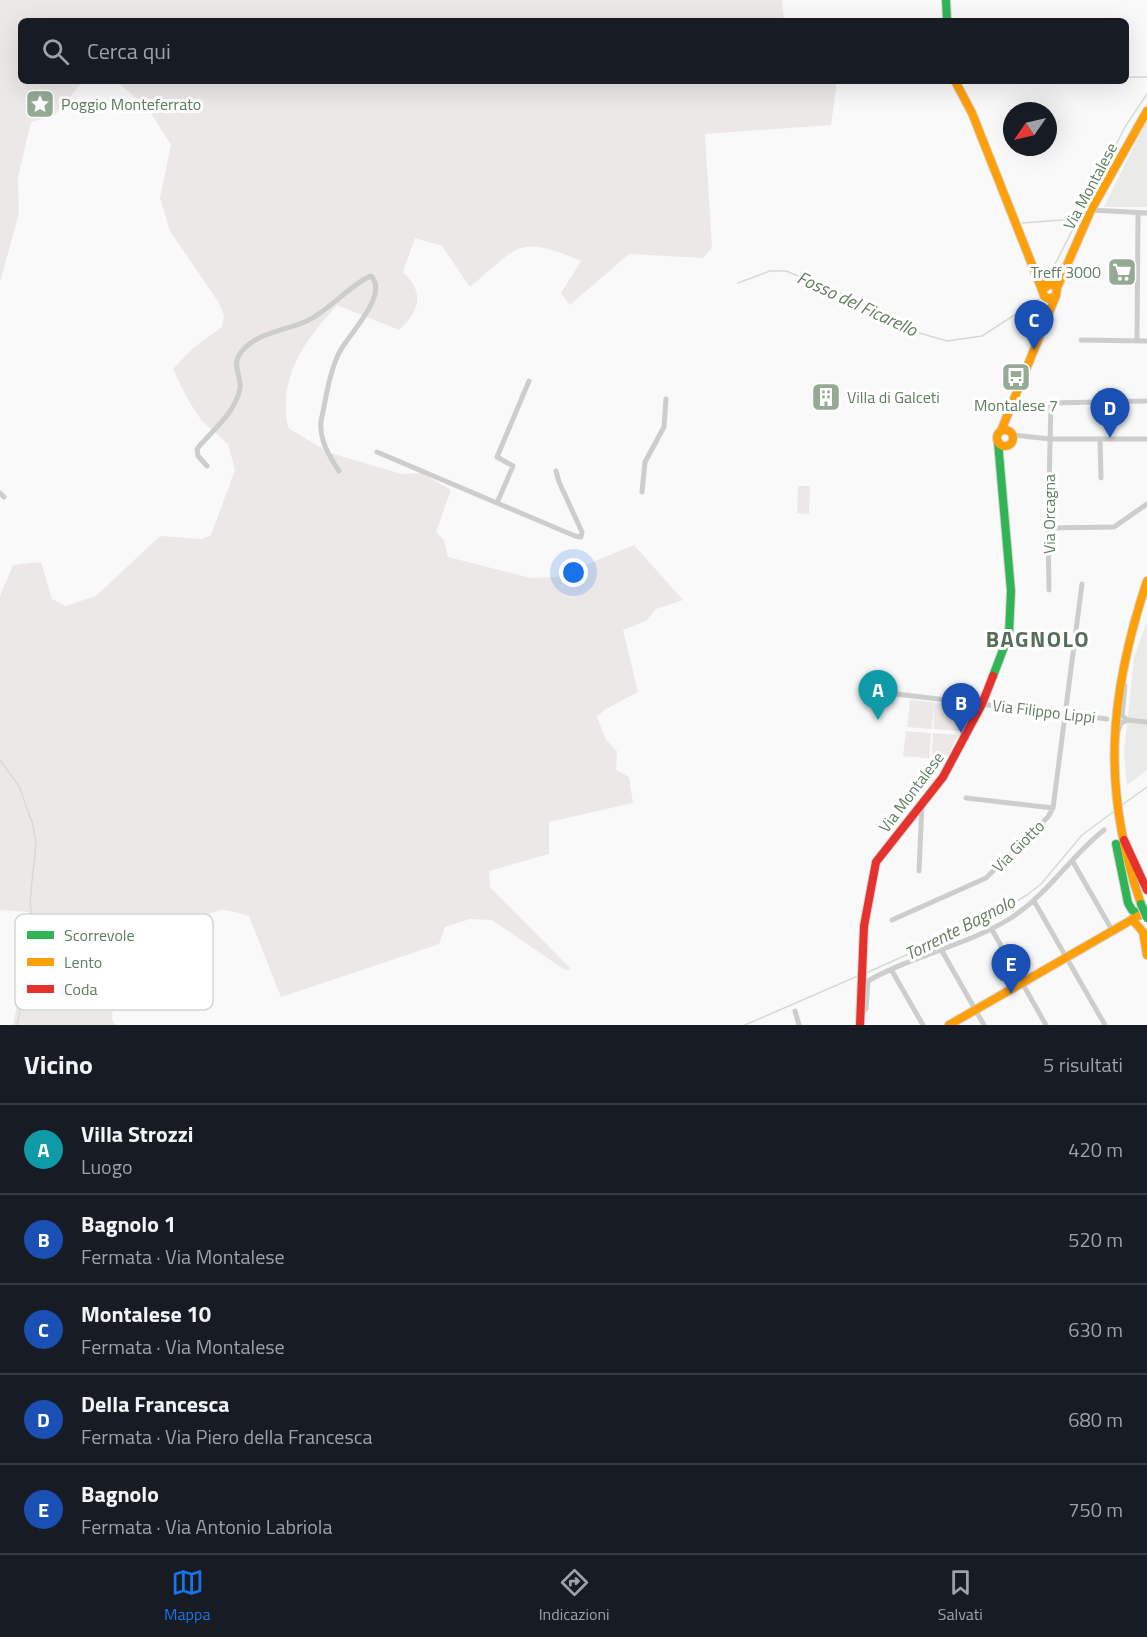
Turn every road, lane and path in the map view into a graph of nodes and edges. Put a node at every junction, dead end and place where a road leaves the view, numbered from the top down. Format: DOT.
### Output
graph roads {
  1 [pos="946,0"];
  2 [pos="947,18"];
  3 [pos="957,84"];
  4 [pos="1147,111"];
  5 [pos="1091,210"];
  6 [pos="1137,213"];
  7 [pos="1147,213"];
  8 [pos="1035,270"];
  9 [pos="1138,280"];
  10 [pos="1147,280"];
  11 [pos="1053,285"];
  12 [pos="1043,293"];
  13 [pos="1055,298"];
  14 [pos="1047,314"];
  15 [pos="1081,340"];
  16 [pos="1137,341"];
  17 [pos="1147,341"];
  18 [pos="529,381"];
  19 [pos="666,399"];
  20 [pos="1147,401"];
  21 [pos="1007,415"];
  22 [pos="1001,431"];
  23 [pos="1012,433"];
  24 [pos="1050,439"];
  25 [pos="1100,439"];
  26 [pos="1147,439"];
  27 [pos="998,442"];
  28 [pos="1008,446"];
  29 [pos="377,452"];
  30 [pos="207,466"];
  31 [pos="339,471"];
  32 [pos="556,471"];
  33 [pos="1001,473"];
  34 [pos="1101,478"];
  35 [pos="642,492"];
  36 [pos="497,502"];
  37 [pos="1147,504"];
  38 [pos="1048,528"];
  39 [pos="1147,581"];
  40 [pos="1082,584"];
  41 [pos="1050,590"];
  42 [pos="1121,680"];
  43 [pos="888,693"];
  44 [pos="982,704"];
  45 [pos="1066,714"];
  46 [pos="1107,718"];
  47 [pos="1128,720"];
  48 [pos="1147,722"];
  49 [pos="1113,744"];
  50 [pos="966,798"];
  51 [pos="922,804"];
  52 [pos="1053,808"];
  53 [pos="1116,821"];
  54 [pos="1104,830"];
  55 [pos="1118,832"];
  56 [pos="1073,862"];
  57 [pos="919,871"];
  58 [pos="1147,890"];
  59 [pos="1034,901"];
  60 [pos="1128,903"];
  61 [pos="1139,915"];
  62 [pos="892,920"];
  63 [pos="991,928"];
  64 [pos="1112,930"];
  65 [pos="942,951"];
  66 [pos="1147,955"];
  67 [pos="1066,957"];
  68 [pos="892,970"];
  69 [pos="1022,983"];
  70 [pos="975,1010"];
  71 [pos="795,1011"];
  72 [pos="860,1013"];
  73 [pos="799,1025"];
  74 [pos="860,1025"];
  75 [pos="923,1025"];
  76 [pos="949,1025"];
  77 [pos="984,1025"];
  78 [pos="1046,1025"];
  79 [pos="1106,1025"];
  1 -- 2 [label="street"];
  3 -- 8 [label="street"];
  4 -- 5 [label="street, Via Montalese"];
  5 -- 6 [label="street"];
  5 -- 11 [label="street, Via Montalese"];
  6 -- 7 [label="street"];
  6 -- 9 [label="street"];
  8 -- 11 [label="street"];
  8 -- 12 [label="street"];
  9 -- 10 [label="street"];
  9 -- 16 [label="street"];
  11 -- 12 [label="street, Via Montalese"];
  11 -- 13 [label="street, Via Montalese"];
  12 -- 13 [label="street"];
  12 -- 14 [label="street"];
  13 -- 14 [label="street, Via Montalese"];
  14 -- 21 [label="street, Via Montalese"];
  15 -- 16 [label="street"];
  16 -- 17 [label="street"];
  18 -- 36 [label="street"];
  19 -- 35 [label="street"];
  20 -- 24 [label="street, Via Orcagna"];
  21 -- 22 [label="street, Via Montalese"];
  21 -- 23 [label="street"];
  22 -- 23 [label="street"];
  22 -- 27 [label="street, Via Montalese"];
  23 -- 24 [label="street"];
  23 -- 28 [label="street, Via Montalese"];
  24 -- 25 [label="street"];
  24 -- 38 [label="street, Via Orcagna"];
  25 -- 26 [label="street"];
  25 -- 34 [label="street"];
  27 -- 28 [label="street"];
  27 -- 33 [label="street, Via Montalese"];
  28 -- 33 [label="street, Via Montalese"];
  29 -- 36 [label="street"];
  30 -- 31 [label="street"];
  32 -- 36 [label="street"];
  33 -- 44 [label="street, Via Montalese"];
  37 -- 38 [label="street"];
  38 -- 41 [label="street, Via Orcagna"];
  39 -- 42 [label="street"];
  40 -- 45 [label="street, Via Giotto"];
  42 -- 47 [label="street"];
  42 -- 49 [label="street"];
  43 -- 44 [label="street, Via Filippo Lippi"];
  44 -- 45 [label="street, Via Filippo Lippi"];
  44 -- 51 [label="street, Via Montalese"];
  45 -- 46 [label="street, Via Filippo Lippi"];
  45 -- 52 [label="street, Via Giotto"];
  47 -- 48 [label="street"];
  47 -- 49 [label="street"];
  49 -- 53 [label="street"];
  50 -- 52 [label="street"];
  51 -- 57 [label="street"];
  51 -- 72 [label="street, Via Montalese"];
  52 -- 62 [label="street, Via Giotto"];
  53 -- 55 [label="street"];
  53 -- 60 [label="street"];
  54 -- 56 [label="street"];
  55 -- 58 [label="street"];
  55 -- 61 [label="street"];
  56 -- 59 [label="street"];
  56 -- 64 [label="street"];
  59 -- 63 [label="street"];
  59 -- 67 [label="street"];
  60 -- 61 [label="street"];
  60 -- 61 [label="street"];
  61 -- 64 [label="street"];
  61 -- 66 [label="street"];
  63 -- 65 [label="street"];
  63 -- 69 [label="street"];
  64 -- 67 [label="street"];
  65 -- 68 [label="street"];
  65 -- 70 [label="street"];
  67 -- 69 [label="street"];
  67 -- 79 [label="street"];
  68 -- 72 [label="street"];
  68 -- 75 [label="street"];
  69 -- 70 [label="street"];
  69 -- 78 [label="street"];
  70 -- 76 [label="street"];
  70 -- 77 [label="street"];
  71 -- 73 [label="street"];
  72 -- 74 [label="street, Via Montalese"];
}
